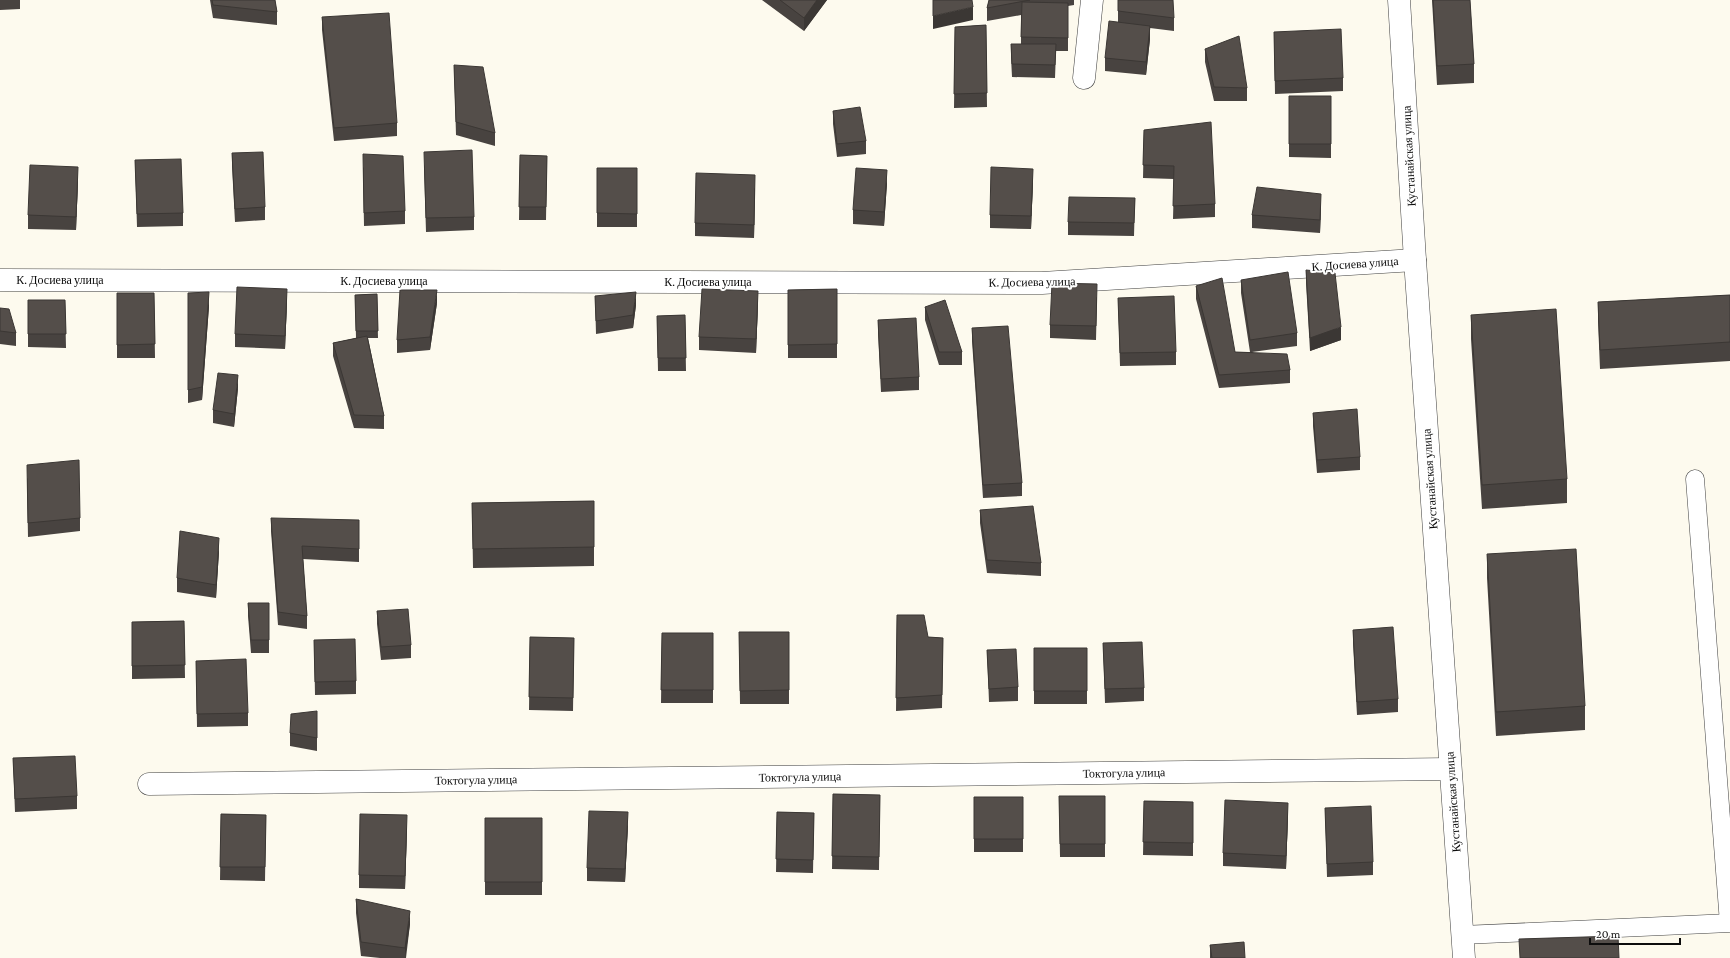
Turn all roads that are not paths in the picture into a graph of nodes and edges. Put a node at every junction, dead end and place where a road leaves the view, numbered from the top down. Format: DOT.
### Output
graph roads {
  1 [pos="1092,0"];
  2 [pos="1399,0"];
  3 [pos="1084,78"];
  4 [pos="1415,260"];
  5 [pos="0,280"];
  6 [pos="1695,479"];
  7 [pos="1450,770"];
  8 [pos="149,784"];
  9 [pos="1730,923"];
  10 [pos="1462,935"];
  11 [pos="1464,958"];
  1 -- 3 [label="street"];
  2 -- 4 [label="street, Кустанайская улица"];
  4 -- 5 [label="street, К. Досиева улица"];
  4 -- 7 [label="street, Кустанайская улица"];
  6 -- 9 [label="lane"];
  7 -- 8 [label="street, Токтогула улица"];
  7 -- 10 [label="street, Кустанайская улица"];
  9 -- 10 [label="lane"];
  10 -- 11 [label="street, Кустанайская улица"];
}
